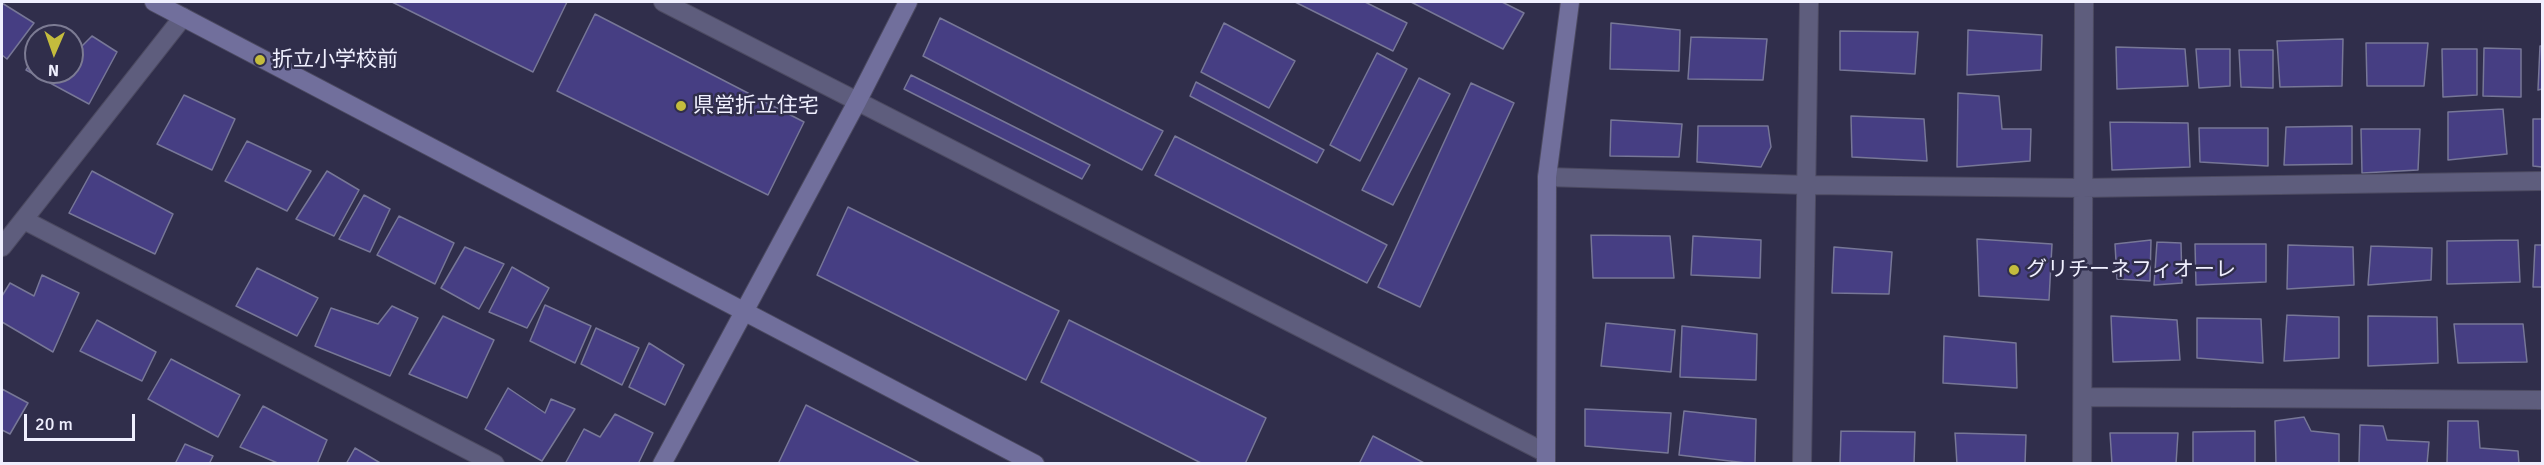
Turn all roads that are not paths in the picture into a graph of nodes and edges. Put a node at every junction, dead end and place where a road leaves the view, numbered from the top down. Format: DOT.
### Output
graph roads {
  1 [pos="154,2"];
  2 [pos="663,2"];
  3 [pos="908,2"];
  4 [pos="1570,2"];
  5 [pos="1809,2"];
  6 [pos="2084,2"];
  7 [pos="183,17"];
  8 [pos="857,102"];
  9 [pos="1547,177"];
  10 [pos="2542,181"];
  11 [pos="1807,185"];
  12 [pos="2082,188"];
  13 [pos="24,220"];
  14 [pos="2,247"];
  15 [pos="744,310"];
  16 [pos="2084,398"];
  17 [pos="2542,400"];
  18 [pos="1546,458"];
  19 [pos="495,464"];
  20 [pos="662,464"];
  21 [pos="1035,464"];
  22 [pos="1802,464"];
  23 [pos="2082,464"];
  1 -- 7 [label="street"];
  2 -- 8 [label="street"];
  3 -- 8 [label="street"];
  4 -- 9 [label="street"];
  5 -- 11 [label="street"];
  6 -- 12 [label="street"];
  7 -- 13 [label="street"];
  7 -- 15 [label="street"];
  8 -- 15 [label="street"];
  8 -- 18 [label="street"];
  9 -- 11 [label="street"];
  9 -- 18 [label="street"];
  10 -- 12 [label="street"];
  11 -- 12 [label="street"];
  11 -- 22 [label="street"];
  12 -- 16 [label="street"];
  13 -- 14 [label="street"];
  13 -- 19 [label="street"];
  15 -- 20 [label="street"];
  15 -- 21 [label="street"];
  16 -- 17 [label="street"];
  16 -- 23 [label="street"];
}
